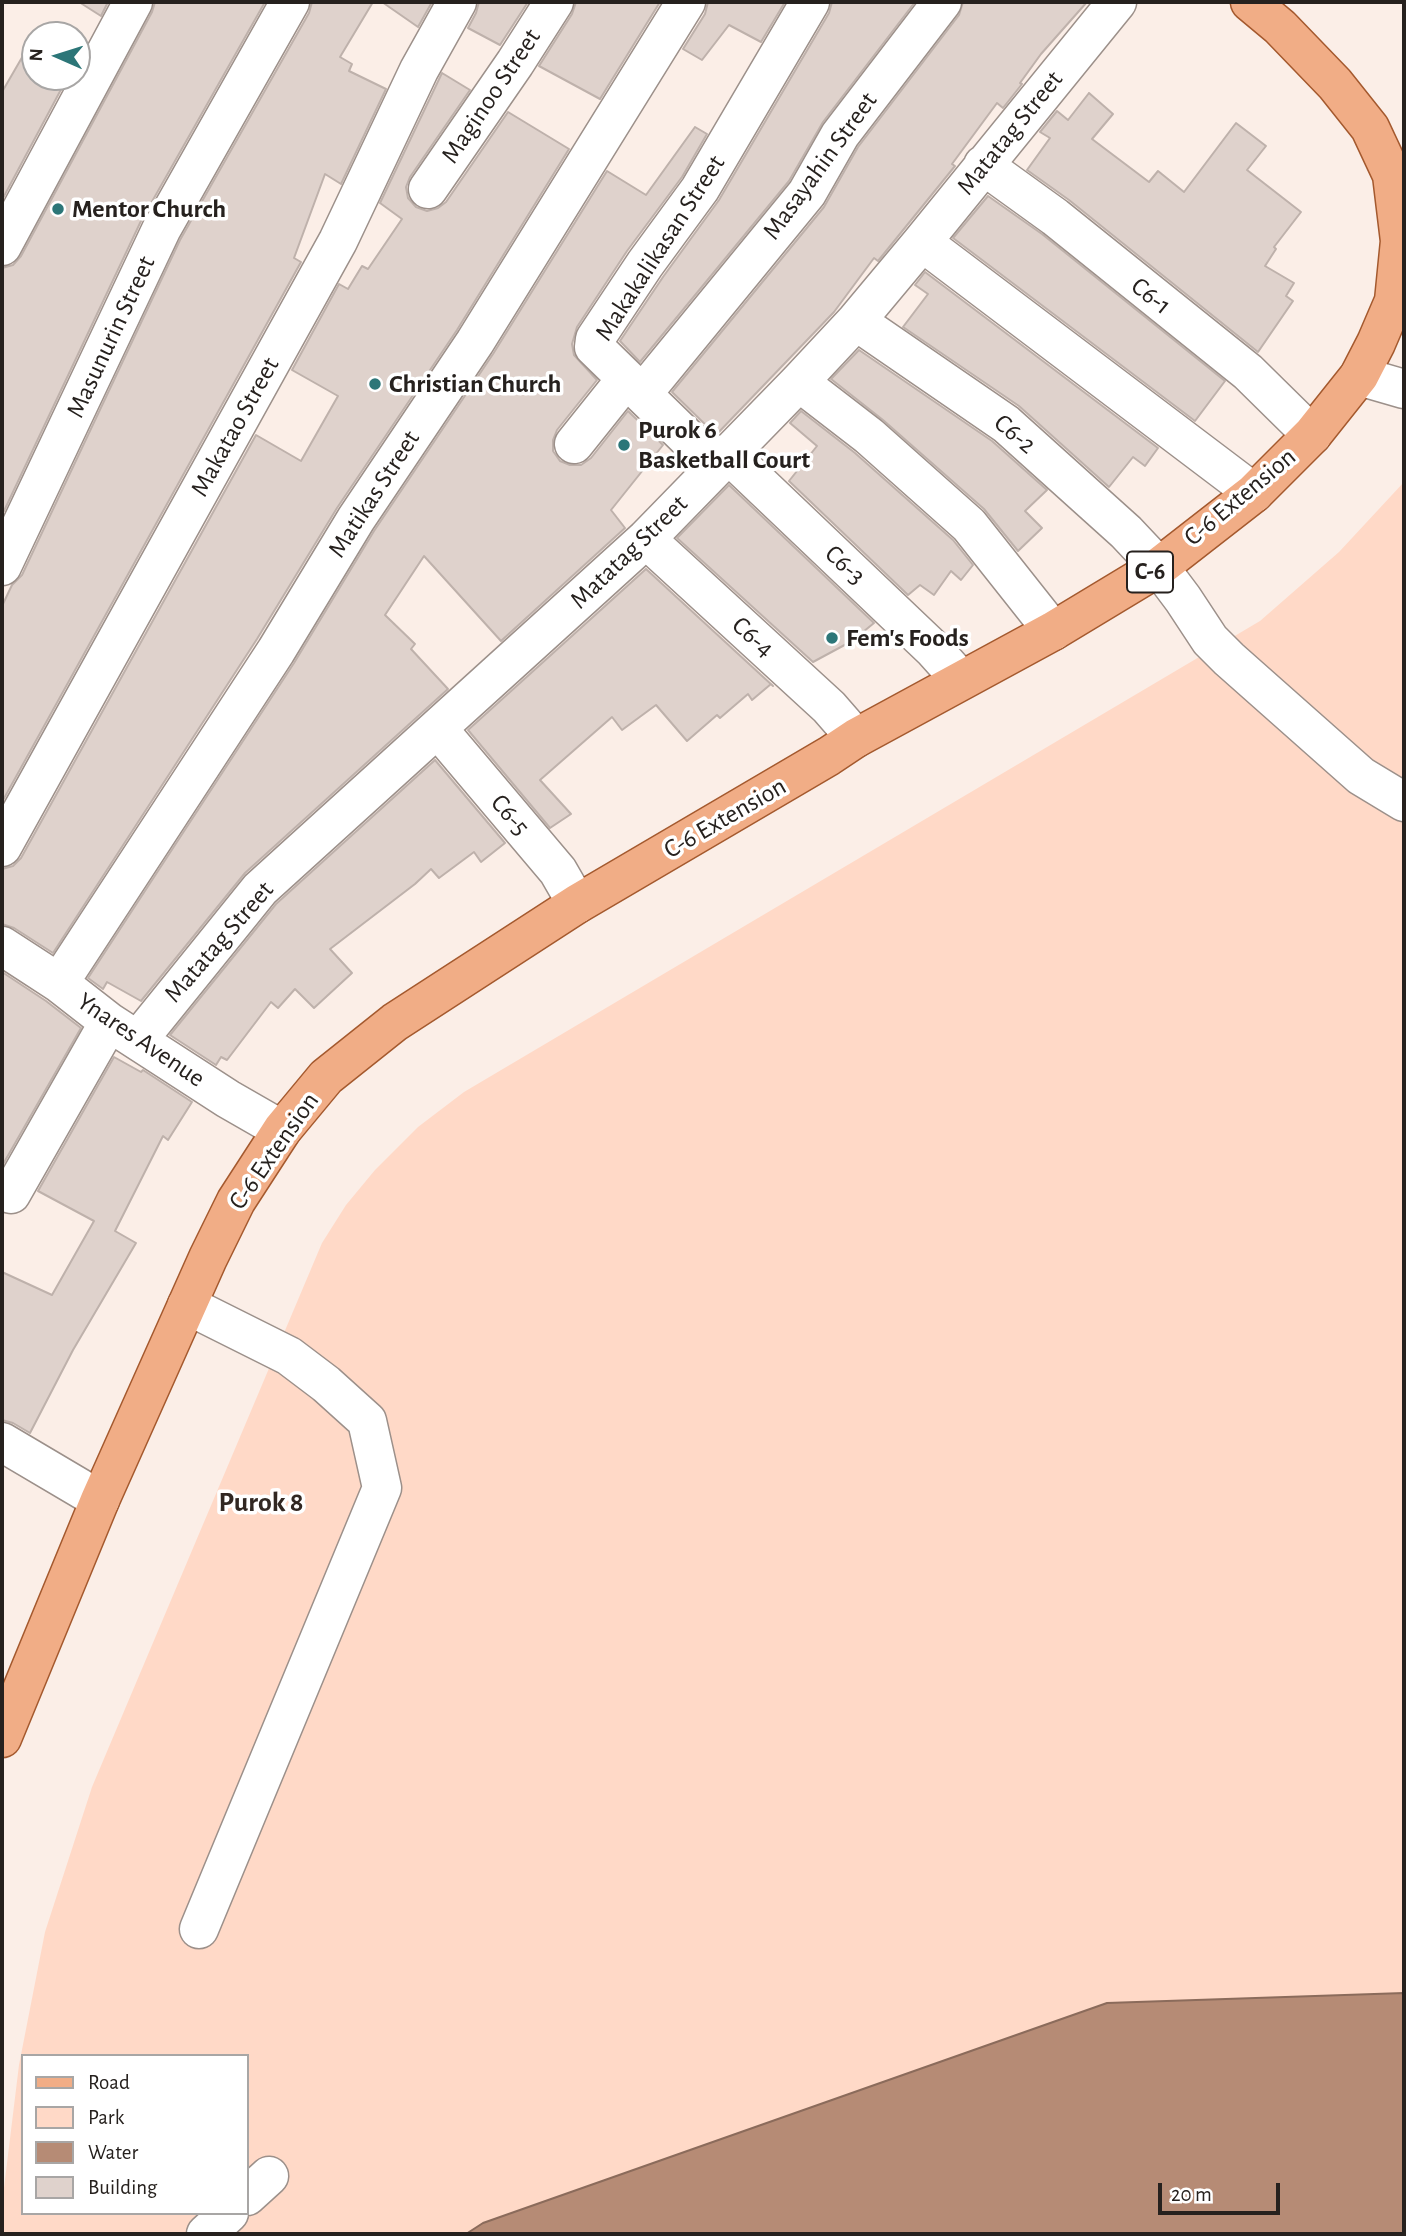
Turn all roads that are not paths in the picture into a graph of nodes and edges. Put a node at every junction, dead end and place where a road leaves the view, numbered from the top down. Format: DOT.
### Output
graph roads {
  1 [pos="133,2"];
  2 [pos="290,2"];
  3 [pos="457,2"];
  4 [pos="554,2"];
  5 [pos="686,2"];
  6 [pos="810,2"];
  7 [pos="942,2"];
  8 [pos="1117,2"];
  9 [pos="1250,2"];
  10 [pos="983,165"];
  11 [pos="428,189"];
  12 [pos="922,242"];
  13 [pos="2,246"];
  14 [pos="856,321"];
  15 [pos="1359,376"];
  16 [pos="799,382"];
  17 [pos="634,386"];
  18 [pos="1404,389"];
  19 [pos="1312,435"];
  20 [pos="574,444"];
  21 [pos="721,460"];
  22 [pos="1254,493"];
  23 [pos="646,539"];
  24 [pos="2,566"];
  25 [pos="1158,567"];
  26 [pos="1053,631"];
  27 [pos="960,679"];
  28 [pos="438,729"];
  29 [pos="843,747"];
  30 [pos="1404,802"];
  31 [pos="2,847"];
  32 [pos="577,904"];
  33 [pos="2,946"];
  34 [pos="59,983"];
  35 [pos="123,1031"];
  36 [pos="282,1130"];
  37 [pos="11,1195"];
  38 [pos="187,1305"];
  39 [pos="2,1443"];
  40 [pos="100,1500"];
  41 [pos="2,1738"];
  42 [pos="199,1929"];
  43 [pos="227,2215"];
  44 [pos="206,2234"];
  1 -- 13 [label="street"];
  2 -- 24 [label="street, Masunurin Street"];
  3 -- 31 [label="street, Makatao Street"];
  4 -- 11 [label="street, Maginoo Street"];
  5 -- 34 [label="street, Matikas Street"];
  6 -- 17 [label="street, Makakalikasan Street"];
  7 -- 17 [label="street, Masayahin Street"];
  8 -- 10 [label="street, Matatag Street"];
  9 -- 15 [label="main road, C-6 Extension / C-6"];
  10 -- 12 [label="street, Matatag Street"];
  10 -- 19 [label="street, C6-1"];
  12 -- 14 [label="street, Matatag Street"];
  12 -- 22 [label="street"];
  14 -- 16 [label="street, Matatag Street"];
  14 -- 25 [label="street, C6-2"];
  15 -- 18 [label="street"];
  15 -- 19 [label="main road, C-6 Extension / C-6"];
  16 -- 21 [label="street, Matatag Street"];
  16 -- 26 [label="street"];
  17 -- 20 [label="street, Masayahin Street"];
  17 -- 21 [label="street, Makakalikasan Street"];
  19 -- 22 [label="main road, C-6 Extension / C-6"];
  21 -- 23 [label="street, Matatag Street"];
  21 -- 27 [label="street, C6-3"];
  22 -- 25 [label="main road, C-6 Extension / C-6"];
  23 -- 28 [label="street, Matatag Street"];
  23 -- 29 [label="street, C6-4"];
  25 -- 26 [label="main road, C-6 Extension / C-6"];
  25 -- 30 [label="street, C6-2"];
  26 -- 27 [label="main road, C-6 Extension / C-6"];
  27 -- 29 [label="main road, C-6 Extension / C-6"];
  28 -- 32 [label="street, C6-5"];
  28 -- 35 [label="street, Matatag Street"];
  29 -- 32 [label="main road, C-6 Extension"];
  32 -- 36 [label="main road, C-6 Extension"];
  33 -- 34 [label="street, Ynares Avenue"];
  34 -- 35 [label="street, Ynares Avenue"];
  35 -- 36 [label="street, Ynares Avenue"];
  35 -- 37 [label="street, Matatag Street"];
  36 -- 38 [label="main road, C-6 Extension"];
  38 -- 40 [label="main road, C-6 Extension"];
  38 -- 42 [label="street"];
  39 -- 40 [label="street"];
  40 -- 41 [label="main road, C-6 Extension"];
  43 -- 44 [label="street"];
}
